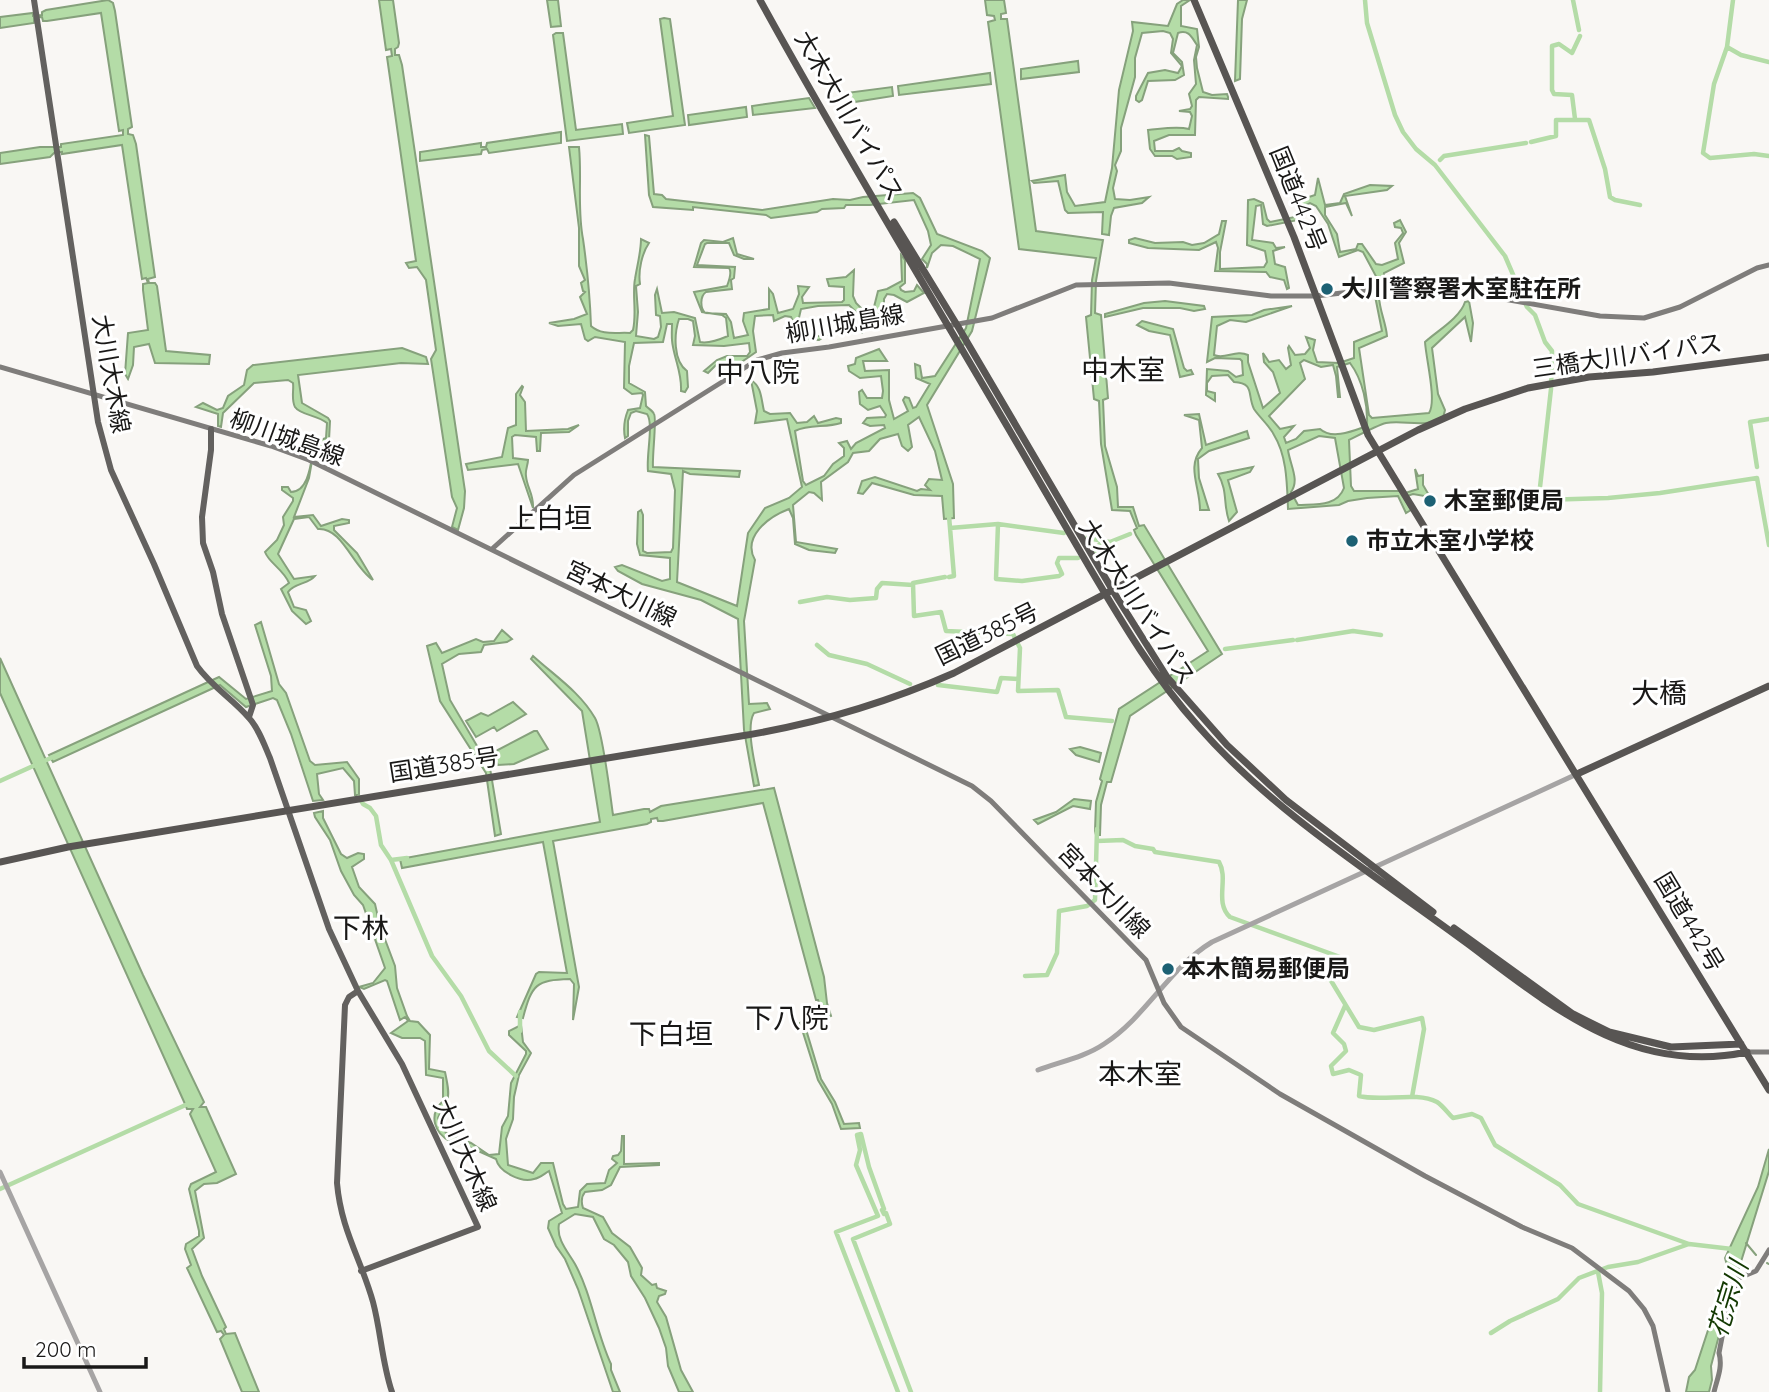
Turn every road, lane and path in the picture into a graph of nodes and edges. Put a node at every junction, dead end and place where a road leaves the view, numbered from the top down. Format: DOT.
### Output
graph roads {
  1 [pos="34,0"];
  2 [pos="763,0"];
  3 [pos="1194,0"];
  4 [pos="1769,265"];
  5 [pos="931,289"];
  6 [pos="1316,296"];
  7 [pos="957,325"];
  8 [pos="947,326"];
  9 [pos="1769,356"];
  10 [pos="0,367"];
  11 [pos="94,394"];
  12 [pos="211,429"];
  13 [pos="1378,452"];
  14 [pos="492,549"];
  15 [pos="1110,593"];
  16 [pos="1769,687"];
  17 [pos="1172,689"];
  18 [pos="249,717"];
  19 [pos="831,718"];
  20 [pos="1577,774"];
  21 [pos="287,811"];
  22 [pos="0,862"];
  23 [pos="1375,866"];
  24 [pos="1366,870"];
  25 [pos="1383,876"];
  26 [pos="1398,888"];
  27 [pos="1158,990"];
  28 [pos="359,991"];
  29 [pos="1741,1044"];
  30 [pos="1769,1052"];
  31 [pos="1749,1056"];
  32 [pos="1038,1070"];
  33 [pos="1769,1090"];
  34 [pos="0,1172"];
  35 [pos="1769,1250"];
  36 [pos="361,1271"];
  37 [pos="100,1392"];
  38 [pos="392,1392"];
  39 [pos="1668,1392"];
  40 [pos="1714,1392"];
  1 -- 11 [label="main road, 大川大木線"];
  2 -- 5 [label="highway, 大木大川バイパス"];
  3 -- 6 [label="highway, 国道442号"];
  4 -- 6 [label="main road, 柳川城島線"];
  5 -- 7 [label="highway, 大木大川バイパス"];
  5 -- 8 [label="highway, 大木大川バイパス"];
  6 -- 7 [label="main road, 柳川城島線"];
  6 -- 13 [label="highway, 国道442号"];
  7 -- 8 [label="main road, 柳川城島線"];
  7 -- 15 [label="highway, 大木大川バイパス"];
  8 -- 14 [label="main road, 柳川城島線"];
  8 -- 15 [label="highway, 大木大川バイパス"];
  9 -- 13 [label="highway, 三橋大川バイパス"];
  10 -- 11 [label="main road, 柳川城島線"];
  11 -- 12 [label="main road, 柳川城島線"];
  11 -- 18 [label="main road, 大川大木線"];
  12 -- 14 [label="main road, 柳川城島線"];
  12 -- 18 [label="main road, 大川大木線"];
  13 -- 15 [label="highway, 国道385号"];
  13 -- 20 [label="highway"];
  14 -- 19 [label="main road, 宮本大川線"];
  15 -- 17 [label="highway, 大木大川バイパス"];
  15 -- 19 [label="highway, 国道385号"];
  16 -- 20 [label="highway"];
  17 -- 23 [label="highway, 大木大川バイパス"];
  17 -- 24 [label="highway, 大木大川バイパス"];
  18 -- 21 [label="main road, 大川大木線"];
  19 -- 21 [label="highway, 国道385号"];
  19 -- 27 [label="main road, 宮本大川線"];
  20 -- 23 [label="street"];
  20 -- 29 [label="highway, 国道442号"];
  21 -- 22 [label="highway, 国道385号"];
  21 -- 28 [label="main road, 大川大木線"];
  23 -- 24 [label="street"];
  23 -- 25 [label="highway, 大木大川バイパス"];
  24 -- 25 [label="highway, 大木大川バイパス"];
  24 -- 27 [label="street"];
  25 -- 26 [label="highway, 大木大川バイパス"];
  26 -- 29 [label="highway, 大木大川バイパス"];
  26 -- 31 [label="highway, 大木大川バイパス"];
  27 -- 32 [label="street"];
  27 -- 39 [label="main road, 宮本大川線"];
  28 -- 36 [label="main road"];
  28 -- 36 [label="main road, 大川大木線"];
  29 -- 31 [label="highway, 国道442号"];
  30 -- 31 [label="main road"];
  31 -- 33 [label="highway, 国道442号"];
  34 -- 37 [label="street"];
  35 -- 40 [label="main road"];
  36 -- 38 [label="main road"];
}
